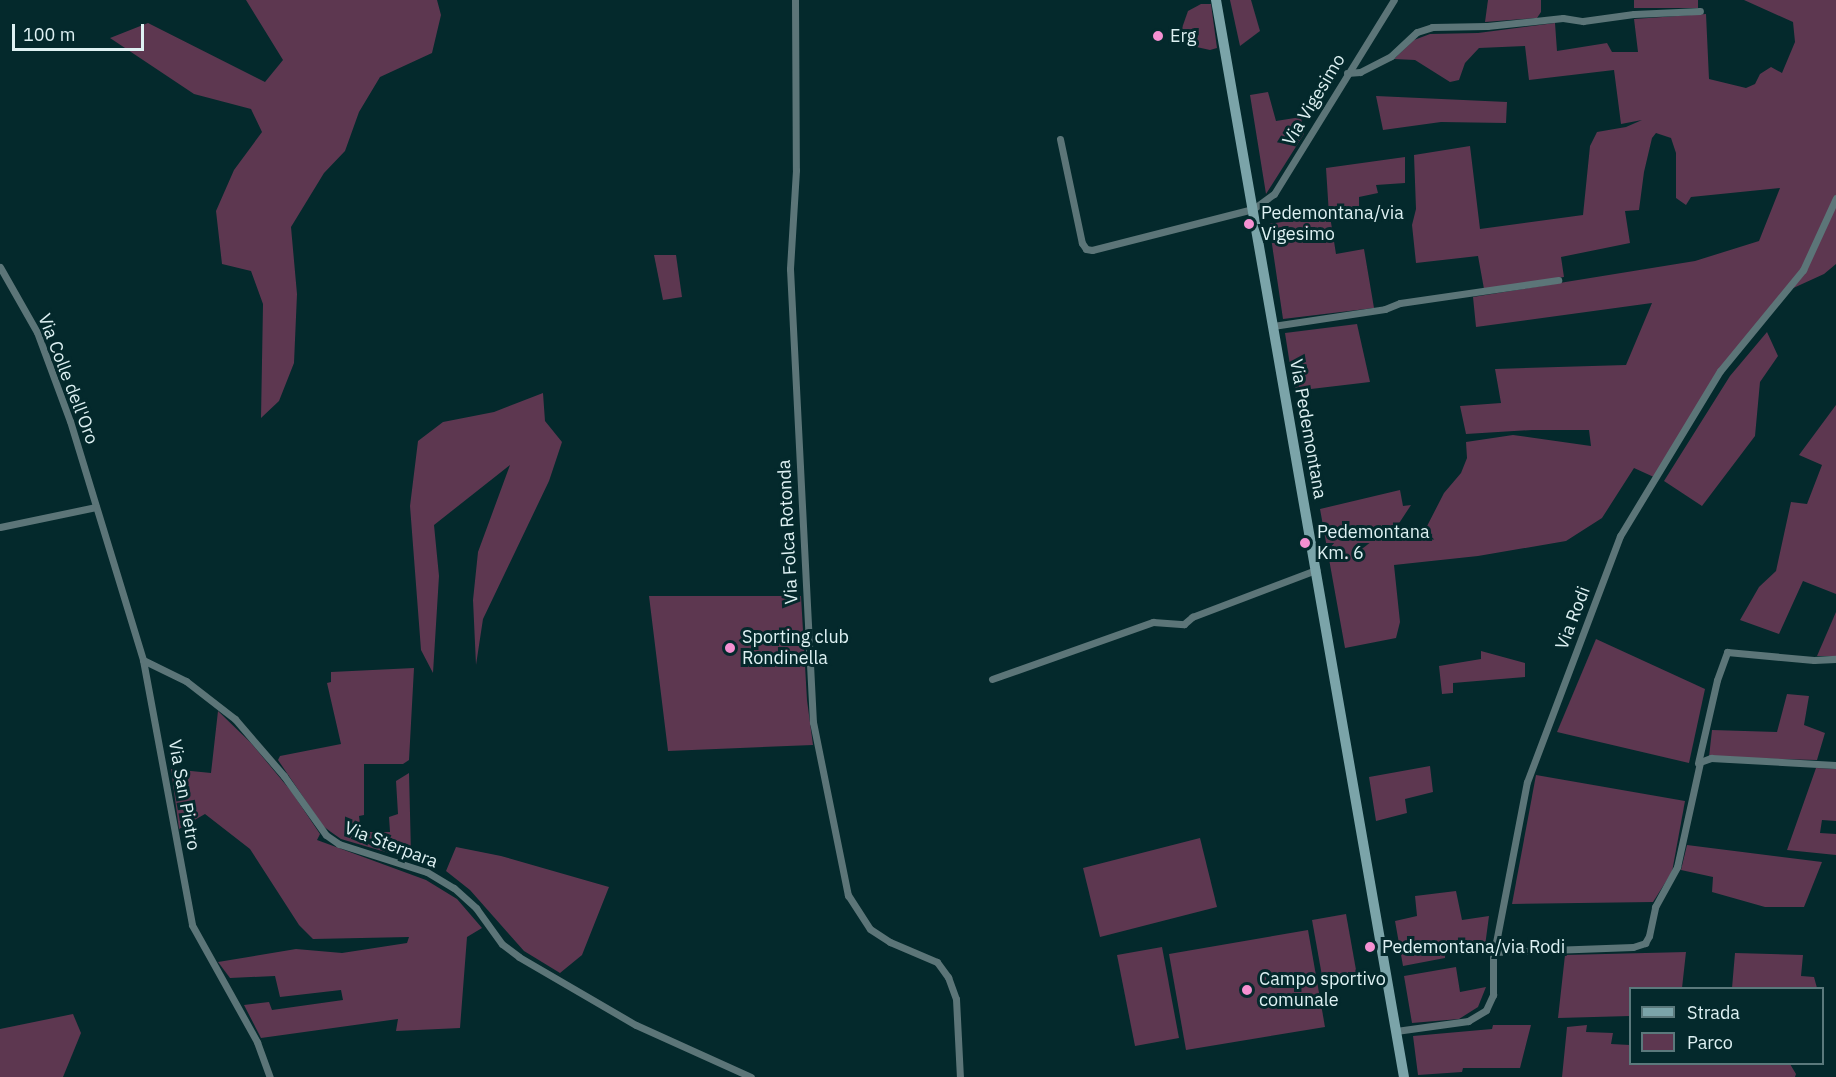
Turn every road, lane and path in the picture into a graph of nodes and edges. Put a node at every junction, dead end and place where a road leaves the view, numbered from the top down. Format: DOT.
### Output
graph roads {
  1 [pos="795,0"];
  2 [pos="1216,0"];
  3 [pos="1394,0"];
  4 [pos="1700,10"];
  5 [pos="1347,73"];
  6 [pos="1060,139"];
  7 [pos="1836,198"];
  8 [pos="1252,209"];
  9 [pos="0,267"];
  10 [pos="1558,280"];
  11 [pos="1273,326"];
  12 [pos="96,507"];
  13 [pos="0,527"];
  14 [pos="1316,570"];
  15 [pos="1836,659"];
  16 [pos="143,660"];
  17 [pos="992,679"];
  18 [pos="1836,765"];
  19 [pos="1698,766"];
  20 [pos="1494,952"];
  21 [pos="1396,1031"];
  22 [pos="270,1077"];
  23 [pos="751,1077"];
  24 [pos="960,1077"];
  25 [pos="1404,1077"];
  1 -- 24 [label="street, Via Folca Rotonda"];
  2 -- 8 [label="street, Via Pedemontana"];
  3 -- 5 [label="street, Via Vigesimo"];
  4 -- 5 [label="street"];
  5 -- 8 [label="street, Via Vigesimo"];
  6 -- 8 [label="street"];
  7 -- 20 [label="street, Via Rodi"];
  8 -- 11 [label="street, Via Pedemontana"];
  9 -- 12 [label="street, Via Colle dell'Oro"];
  10 -- 11 [label="street"];
  11 -- 14 [label="street, Via Pedemontana"];
  12 -- 13 [label="street"];
  12 -- 16 [label="street, Via San Pietro"];
  14 -- 17 [label="street"];
  14 -- 21 [label="street, Via Pedemontana"];
  15 -- 19 [label="street"];
  16 -- 22 [label="street, Via San Pietro"];
  16 -- 23 [label="street, Via Sterpara"];
  18 -- 19 [label="street"];
  19 -- 20 [label="street"];
  20 -- 21 [label="street, Via Rodi"];
  21 -- 25 [label="street, Via Pedemontana"];
}
